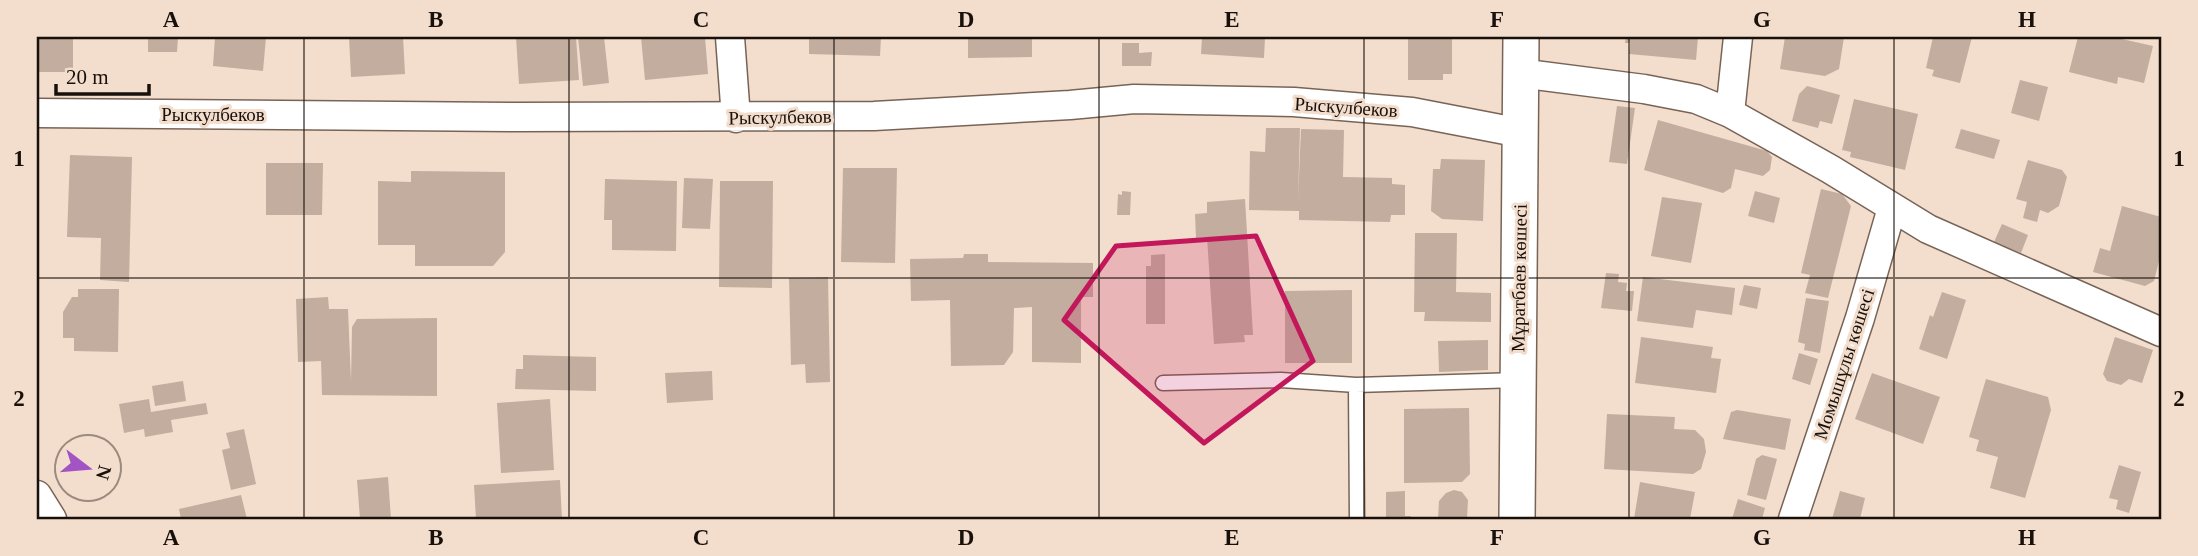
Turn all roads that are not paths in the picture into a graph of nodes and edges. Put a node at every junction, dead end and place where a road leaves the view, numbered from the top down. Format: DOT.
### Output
graph roads {
  1 [pos="730,37"];
  2 [pos="1521,37"];
  3 [pos="1738,37"];
  4 [pos="1520,73"];
  5 [pos="37,113"];
  6 [pos="1730,113"];
  7 [pos="736,118"];
  8 [pos="1521,133"];
  9 [pos="1892,208"];
  10 [pos="2161,331"];
  11 [pos="1518,380"];
  12 [pos="1163,383"];
  13 [pos="1356,385"];
  14 [pos="37,495"];
  15 [pos="52,519"];
  16 [pos="1357,519"];
  17 [pos="1517,519"];
  18 [pos="1793,519"];
  1 -- 7 [label="street"];
  2 -- 4 [label="street, Мұратбаев көшесі"];
  3 -- 6 [label="street"];
  4 -- 6 [label="street"];
  4 -- 8 [label="street, Мұратбаев көшесі"];
  5 -- 7 [label="street, Рыскулбеков"];
  6 -- 9 [label="street"];
  7 -- 8 [label="street, Рыскулбеков"];
  8 -- 11 [label="street, Мұратбаев көшесі"];
  9 -- 10 [label="street"];
  9 -- 18 [label="street, Момышұлы көшесі"];
  11 -- 13 [label="lane"];
  11 -- 17 [label="street, Мұратбаев көшесі"];
  12 -- 13 [label="lane"];
  13 -- 16 [label="lane"];
  14 -- 15 [label="street"];
}
